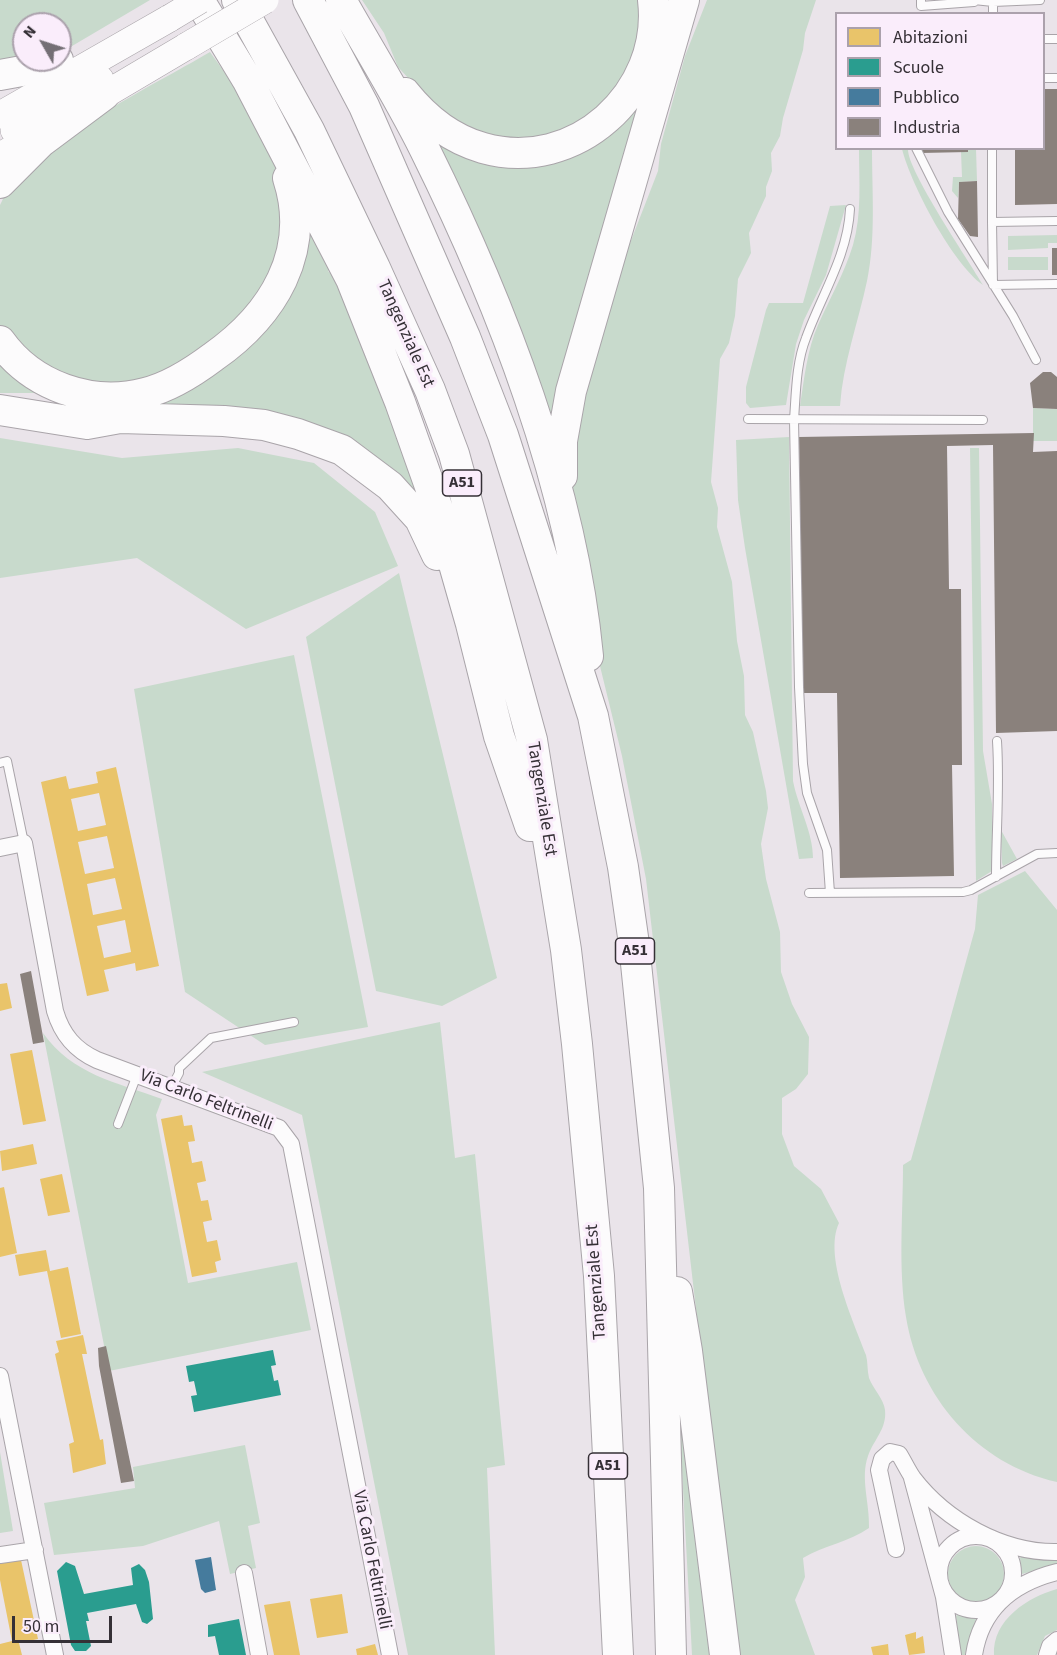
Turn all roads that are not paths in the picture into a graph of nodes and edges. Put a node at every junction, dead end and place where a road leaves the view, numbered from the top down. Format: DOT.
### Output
graph roads {
  1 [pos="200,0"];
  2 [pos="235,0"];
  3 [pos="265,0"];
  4 [pos="308,0"];
  5 [pos="341,0"];
  6 [pos="348,0"];
  7 [pos="653,0"];
  8 [pos="684,0"];
  9 [pos="693,0"];
  10 [pos="921,0"];
  11 [pos="1040,0"];
  12 [pos="974,1"];
  13 [pos="993,2"];
  14 [pos="993,12"];
  15 [pos="173,20"];
  16 [pos="72,55"];
  17 [pos="16,72"];
  18 [pos="42,72"];
  19 [pos="0,75"];
  20 [pos="248,81"];
  21 [pos="104,95"];
  22 [pos="0,97"];
  23 [pos="0,115"];
  24 [pos="0,138"];
  25 [pos="917,150"];
  26 [pos="992,150"];
  27 [pos="0,156"];
  28 [pos="639,160"];
  29 [pos="0,183"];
  30 [pos="850,208"];
  31 [pos="1057,221"];
  32 [pos="992,222"];
  33 [pos="1057,284"];
  34 [pos="993,285"];
  35 [pos="0,340"];
  36 [pos="1036,360"];
  37 [pos="0,400"];
  38 [pos="0,410"];
  39 [pos="120,418"];
  40 [pos="748,419"];
  41 [pos="794,420"];
  42 [pos="982,420"];
  43 [pos="562,500"];
  44 [pos="471,624"];
  45 [pos="593,716"];
  46 [pos="997,741"];
  47 [pos="4,762"];
  48 [pos="24,843"];
  49 [pos="0,848"];
  50 [pos="1057,853"];
  51 [pos="996,877"];
  52 [pos="809,893"];
  53 [pos="830,893"];
  54 [pos="566,950"];
  55 [pos="294,1022"];
  56 [pos="137,1075"];
  57 [pos="171,1088"];
  58 [pos="118,1124"];
  59 [pos="659,1188"];
  60 [pos="0,1376"];
  61 [pos="912,1476"];
  62 [pos="991,1539"];
  63 [pos="896,1549"];
  64 [pos="35,1550"];
  65 [pos="1057,1552"];
  66 [pos="0,1555"];
  67 [pos="1057,1572"];
  68 [pos="244,1573"];
  69 [pos="940,1581"];
  70 [pos="1001,1600"];
  71 [pos="1057,1640"];
  72 [pos="56,1655"];
  73 [pos="259,1655"];
  74 [pos="390,1655"];
  75 [pos="618,1655"];
  76 [pos="671,1655"];
  77 [pos="725,1655"];
  78 [pos="953,1655"];
  79 [pos="974,1655"];
  80 [pos="1047,1655"];
  1 -- 15 [label="highway, bridge"];
  1 -- 20 [label="highway"];
  2 -- 15 [label="highway"];
  2 -- 54 [label="highway, Tangenziale Est / A51"];
  3 -- 15 [label="highway, bridge"];
  4 -- 45 [label="highway, A51"];
  5 -- 43 [label="highway"];
  6 -- 7 [label="highway"];
  8 -- 28 [label="highway"];
  9 -- 28 [label="highway"];
  10 -- 12 [label="lane"];
  11 -- 13 [label="lane"];
  12 -- 13 [label="lane"];
  13 -- 14 [label="lane"];
  15 -- 16 [label="highway"];
  15 -- 21 [label="highway"];
  15 -- 23 [label="highway"];
  15 -- 24 [label="highway"];
  17 -- 19 [label="highway"];
  18 -- 22 [label="highway"];
  20 -- 35 [label="highway"];
  20 -- 44 [label="highway"];
  21 -- 27 [label="highway"];
  21 -- 29 [label="highway"];
  25 -- 34 [label="lane"];
  26 -- 32 [label="lane"];
  28 -- 43 [label="highway"];
  30 -- 41 [label="lane"];
  31 -- 32 [label="lane"];
  32 -- 34 [label="lane"];
  33 -- 34 [label="lane"];
  34 -- 36 [label="lane"];
  37 -- 39 [label="highway"];
  38 -- 39 [label="highway"];
  39 -- 44 [label="highway"];
  40 -- 41 [label="lane"];
  41 -- 42 [label="lane"];
  41 -- 53 [label="lane"];
  43 -- 45 [label="highway"];
  44 -- 54 [label="highway"];
  45 -- 59 [label="highway, A51"];
  46 -- 51 [label="lane"];
  47 -- 48 [label="lane, Via Carlo Feltrinelli"];
  48 -- 49 [label="street"];
  48 -- 56 [label="street, Via Carlo Feltrinelli"];
  50 -- 51 [label="lane"];
  51 -- 53 [label="lane"];
  52 -- 53 [label="lane"];
  54 -- 75 [label="highway, Tangenziale Est / A51"];
  55 -- 57 [label="lane"];
  56 -- 57 [label="street, Via Carlo Feltrinelli"];
  56 -- 58 [label="lane"];
  57 -- 74 [label="street, Via Carlo Feltrinelli"];
  59 -- 76 [label="highway, A51"];
  59 -- 77 [label="highway"];
  60 -- 64 [label="street"];
  61 -- 62 [label="street"];
  61 -- 63 [label="street"];
  61 -- 69 [label="street"];
  62 -- 65 [label="street"];
  62 -- 69 [label="street"];
  62 -- 70 [label="street"];
  64 -- 66 [label="street"];
  64 -- 72 [label="street"];
  67 -- 70 [label="street"];
  68 -- 73 [label="street"];
  69 -- 70 [label="street"];
  69 -- 78 [label="street"];
  70 -- 79 [label="street"];
  71 -- 80 [label="street"];
}
